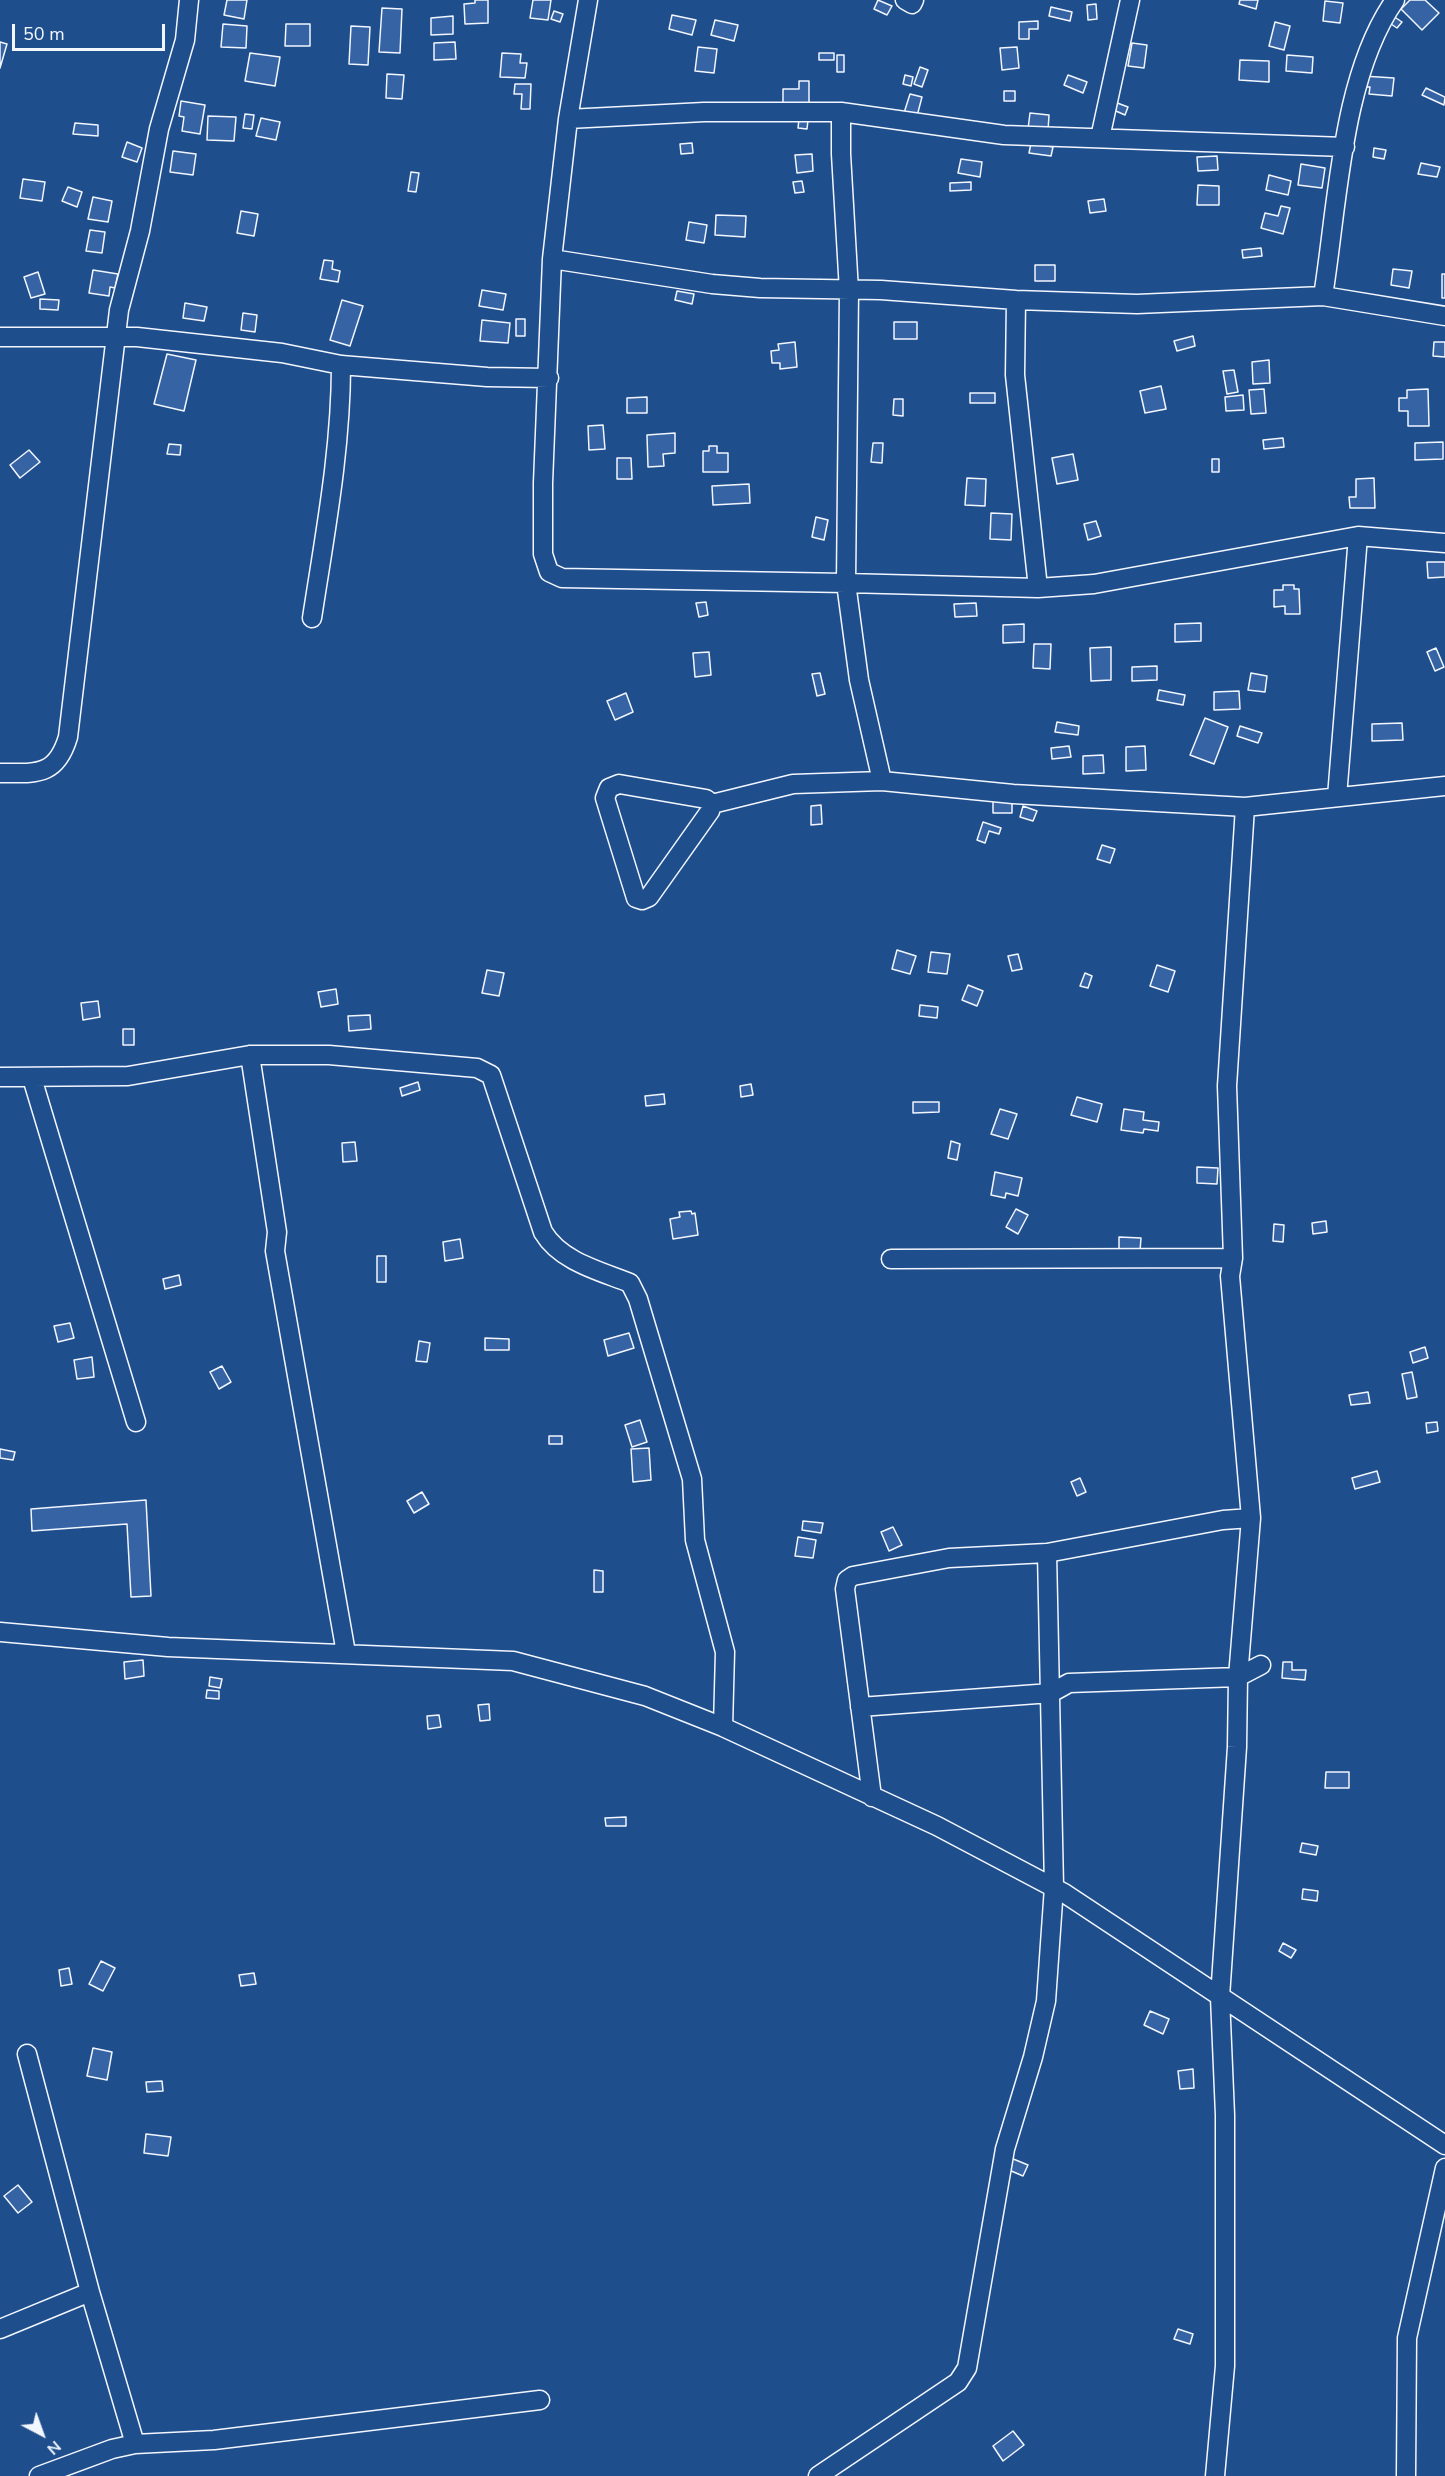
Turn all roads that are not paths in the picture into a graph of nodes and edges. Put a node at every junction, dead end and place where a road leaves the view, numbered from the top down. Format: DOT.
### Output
graph roads {
  1 [pos="189,0"];
  2 [pos="588,0"];
  3 [pos="905,0"];
  4 [pos="914,0"];
  5 [pos="1130,0"];
  6 [pos="1395,0"];
  7 [pos="841,112"];
  8 [pos="568,119"];
  9 [pos="1100,138"];
  10 [pos="1345,147"];
  11 [pos="552,259"];
  12 [pos="849,291"];
  13 [pos="1323,296"];
  14 [pos="1016,300"];
  15 [pos="1445,316"];
  16 [pos="0,337"];
  17 [pos="115,337"];
  18 [pos="341,365"];
  19 [pos="549,378"];
  20 [pos="1358,536"];
  21 [pos="1445,543"];
  22 [pos="846,583"];
  23 [pos="1038,588"];
  24 [pos="312,618"];
  25 [pos="0,773"];
  26 [pos="882,782"];
  27 [pos="1445,786"];
  28 [pos="1337,797"];
  29 [pos="712,804"];
  30 [pos="1245,807"];
  31 [pos="250,1055"];
  32 [pos="0,1077"];
  33 [pos="32,1078"];
  34 [pos="1233,1258"];
  35 [pos="891,1259"];
  36 [pos="136,1422"];
  37 [pos="1251,1518"];
  38 [pos="1047,1553"];
  39 [pos="0,1632"];
  40 [pos="346,1653"];
  41 [pos="1261,1665"];
  42 [pos="1238,1677"];
  43 [pos="1051,1693"];
  44 [pos="860,1707"];
  45 [pos="723,1727"];
  46 [pos="872,1797"];
  47 [pos="1054,1887"];
  48 [pos="1220,1997"];
  49 [pos="27,2054"];
  50 [pos="1445,2145"];
  51 [pos="1445,2168"];
  52 [pos="90,2292"];
  53 [pos="0,2329"];
  54 [pos="540,2400"];
  55 [pos="135,2444"];
  56 [pos="39,2476"];
  57 [pos="818,2476"];
  58 [pos="1215,2476"];
  59 [pos="1406,2476"];
  1 -- 17 [label="street"];
  2 -- 8 [label="street"];
  3 -- 4 [label="street"];
  5 -- 9 [label="street"];
  6 -- 10 [label="street"];
  7 -- 8 [label="street"];
  7 -- 9 [label="street"];
  7 -- 12 [label="street"];
  8 -- 11 [label="street"];
  9 -- 10 [label="street"];
  10 -- 13 [label="street"];
  11 -- 12 [label="street"];
  11 -- 19 [label="street"];
  12 -- 14 [label="street"];
  12 -- 22 [label="street"];
  13 -- 14 [label="street"];
  13 -- 15 [label="street"];
  14 -- 23 [label="street"];
  16 -- 17 [label="street"];
  17 -- 18 [label="street"];
  17 -- 25 [label="street"];
  18 -- 19 [label="street"];
  18 -- 24 [label="street"];
  19 -- 22 [label="street"];
  20 -- 21 [label="street"];
  20 -- 23 [label="street"];
  20 -- 28 [label="street"];
  22 -- 23 [label="street"];
  22 -- 26 [label="street"];
  26 -- 29 [label="street"];
  26 -- 30 [label="street"];
  27 -- 28 [label="street"];
  28 -- 30 [label="street"];
  29 -- 29 [label="street"];
  30 -- 34 [label="street"];
  31 -- 33 [label="street"];
  31 -- 40 [label="street"];
  31 -- 45 [label="street"];
  32 -- 33 [label="street"];
  33 -- 36 [label="street"];
  34 -- 35 [label="street"];
  34 -- 37 [label="street"];
  37 -- 38 [label="street"];
  37 -- 42 [label="street"];
  38 -- 43 [label="street"];
  38 -- 44 [label="street"];
  39 -- 40 [label="street"];
  40 -- 45 [label="street"];
  41 -- 42 [label="street"];
  42 -- 43 [label="street"];
  42 -- 48 [label="street"];
  43 -- 44 [label="street"];
  43 -- 47 [label="street"];
  44 -- 46 [label="street"];
  45 -- 46 [label="street"];
  46 -- 47 [label="street"];
  47 -- 48 [label="street"];
  47 -- 57 [label="street"];
  48 -- 50 [label="street"];
  48 -- 58 [label="street"];
  49 -- 52 [label="street"];
  51 -- 59 [label="street"];
  52 -- 53 [label="street"];
  52 -- 55 [label="street"];
  54 -- 55 [label="street"];
  55 -- 56 [label="street"];
}
